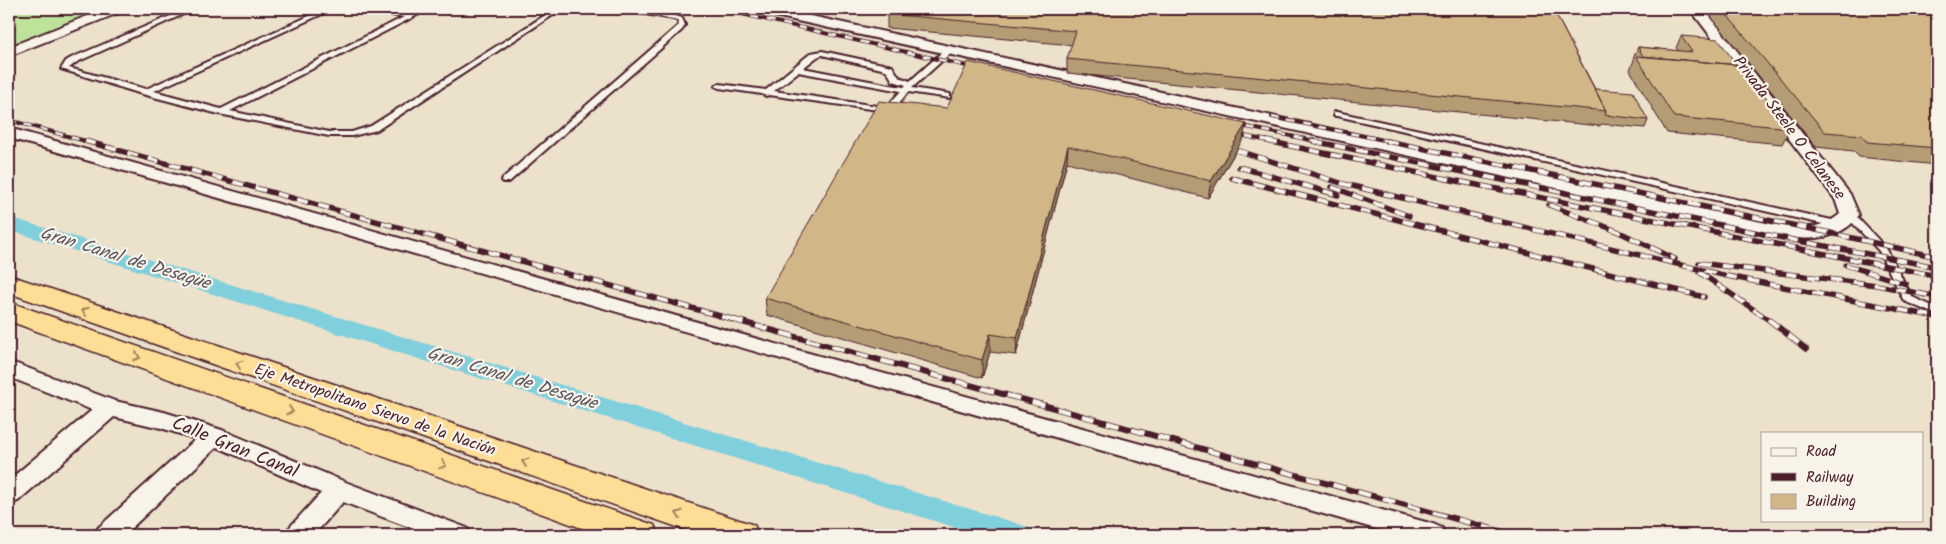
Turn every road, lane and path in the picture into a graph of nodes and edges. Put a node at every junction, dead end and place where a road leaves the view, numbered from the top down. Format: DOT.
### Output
graph roads {
  1 [pos="116,9"];
  2 [pos="192,9"];
  3 [pos="330,9"];
  4 [pos="369,9"];
  5 [pos="426,9"];
  6 [pos="559,9"];
  7 [pos="629,9"];
  8 [pos="761,9"];
  9 [pos="1697,9"];
  10 [pos="409,16"];
  11 [pos="951,49"];
  12 [pos="9,52"];
  13 [pos="797,68"];
  14 [pos="911,84"];
  15 [pos="719,86"];
  16 [pos="905,90"];
  17 [pos="145,92"];
  18 [pos="766,94"];
  19 [pos="947,96"];
  20 [pos="222,112"];
  21 [pos="1337,114"];
  22 [pos="9,132"];
  23 [pos="506,180"];
  24 [pos="1846,220"];
  25 [pos="9,284"];
  26 [pos="9,311"];
  27 [pos="1937,312"];
  28 [pos="9,369"];
  29 [pos="110,408"];
  30 [pos="214,436"];
  31 [pos="339,490"];
  32 [pos="9,494"];
  33 [pos="107,535"];
  34 [pos="298,535"];
  35 [pos="458,535"];
  36 [pos="641,535"];
  37 [pos="741,535"];
  38 [pos="1433,535"];
  1 -- 12 [label="street"];
  2 -- 17 [label="lane"];
  3 -- 17 [label="lane"];
  4 -- 10 [label="lane"];
  5 -- 10 [label="lane"];
  6 -- 20 [label="lane"];
  7 -- 23 [label="lane"];
  8 -- 11 [label="street, Privada Steele O Celanese"];
  9 -- 24 [label="street, Privada Steele O Celanese"];
  10 -- 20 [label="lane"];
  11 -- 14 [label="lane"];
  11 -- 24 [label="street, Privada Steele O Celanese"];
  13 -- 14 [label="lane"];
  13 -- 16 [label="lane"];
  13 -- 18 [label="lane"];
  14 -- 16 [label="lane"];
  15 -- 18 [label="lane"];
  16 -- 18 [label="lane"];
  16 -- 19 [label="lane"];
  17 -- 20 [label="lane"];
  21 -- 24 [label="lane"];
  22 -- 38 [label="street"];
  24 -- 27 [label="lane"];
  37 -- 25 [label="highway, Eje Metropolitano Siervo de la Nación, one-way"];
  26 -- 36 [label="highway, Eje Metropolitano Siervo de la Nación, one-way"];
  28 -- 29 [label="street, Calle Gran Canal"];
  29 -- 30 [label="street, Calle Gran Canal"];
  29 -- 32 [label="street"];
  30 -- 31 [label="street, Calle Gran Canal"];
  30 -- 33 [label="street"];
  31 -- 34 [label="street"];
  31 -- 35 [label="street, Calle Gran Canal"];
}
